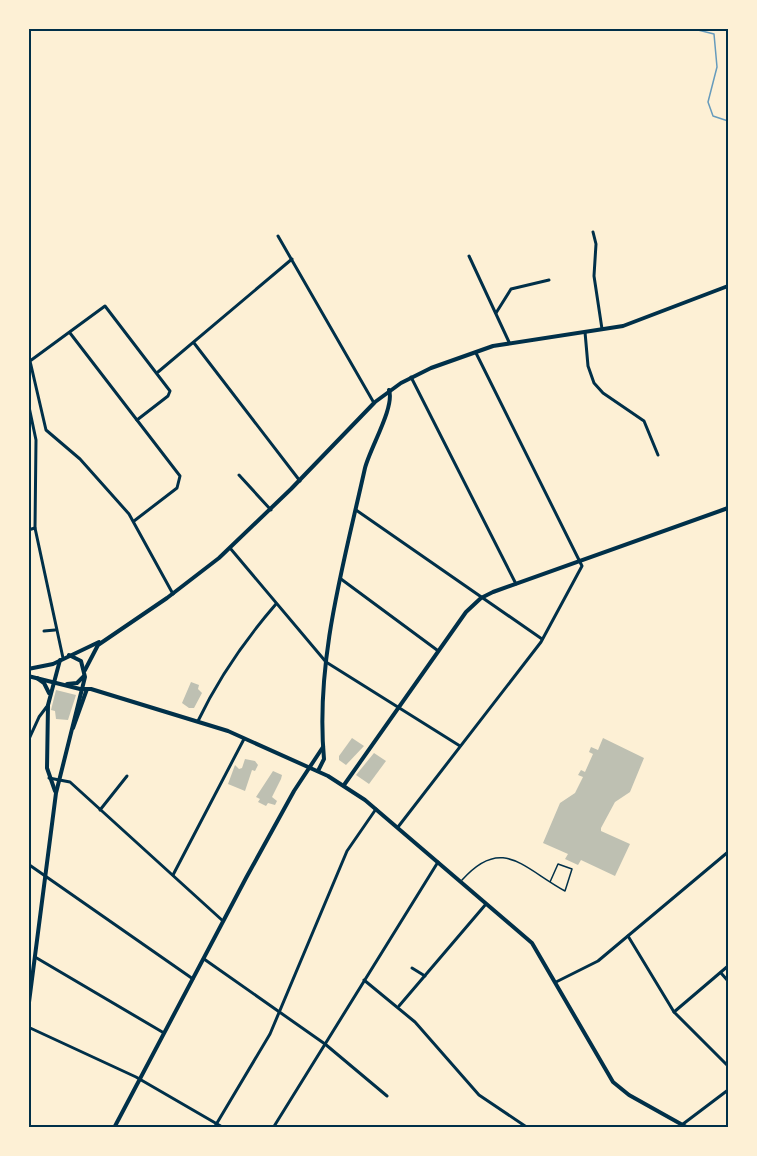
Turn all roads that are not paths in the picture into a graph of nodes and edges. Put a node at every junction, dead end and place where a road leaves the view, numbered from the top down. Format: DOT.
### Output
graph roads {
  1 [pos="592,232"];
  2 [pos="278,236"];
  3 [pos="469,256"];
  4 [pos="292,259"];
  5 [pos="549,280"];
  6 [pos="729,286"];
  7 [pos="496,314"];
  8 [pos="602,329"];
  9 [pos="585,332"];
  10 [pos="70,333"];
  11 [pos="509,342"];
  12 [pos="194,343"];
  13 [pos="476,352"];
  14 [pos="30,362"];
  15 [pos="158,373"];
  16 [pos="411,377"];
  17 [pos="389,390"];
  18 [pos="28,402"];
  19 [pos="374,403"];
  20 [pos="137,420"];
  21 [pos="658,455"];
  22 [pos="239,475"];
  23 [pos="300,481"];
  24 [pos="729,508"];
  25 [pos="271,510"];
  26 [pos="356,510"];
  27 [pos="134,521"];
  28 [pos="35,528"];
  29 [pos="28,530"];
  30 [pos="230,548"];
  31 [pos="581,560"];
  32 [pos="340,579"];
  33 [pos="516,584"];
  34 [pos="173,594"];
  35 [pos="481,598"];
  36 [pos="276,604"];
  37 [pos="55,630"];
  38 [pos="44,631"];
  39 [pos="105,639"];
  40 [pos="542,639"];
  41 [pos="437,650"];
  42 [pos="69,656"];
  43 [pos="61,659"];
  44 [pos="326,662"];
  45 [pos="28,669"];
  46 [pos="56,670"];
  47 [pos="85,672"];
  48 [pos="28,675"];
  49 [pos="36,678"];
  50 [pos="52,680"];
  51 [pos="65,684"];
  52 [pos="85,688"];
  53 [pos="49,695"];
  54 [pos="48,705"];
  55 [pos="398,708"];
  56 [pos="198,721"];
  57 [pos="244,738"];
  58 [pos="28,741"];
  59 [pos="460,746"];
  60 [pos="323,747"];
  61 [pos="310,767"];
  62 [pos="318,771"];
  63 [pos="127,776"];
  64 [pos="49,777"];
  65 [pos="60,778"];
  66 [pos="344,785"];
  67 [pos="56,793"];
  68 [pos="376,809"];
  69 [pos="100,810"];
  70 [pos="398,827"];
  71 [pos="729,852"];
  72 [pos="438,862"];
  73 [pos="28,864"];
  74 [pos="173,875"];
  75 [pos="45,876"];
  76 [pos="461,881"];
  77 [pos="550,882"];
  78 [pos="487,903"];
  79 [pos="223,921"];
  80 [pos="628,936"];
  81 [pos="35,957"];
  82 [pos="203,958"];
  83 [pos="729,966"];
  84 [pos="412,968"];
  85 [pos="721,973"];
  86 [pos="425,976"];
  87 [pos="193,979"];
  88 [pos="364,980"];
  89 [pos="729,981"];
  90 [pos="556,982"];
  91 [pos="398,1007"];
  92 [pos="29,1009"];
  93 [pos="674,1012"];
  94 [pos="280,1013"];
  95 [pos="28,1027"];
  96 [pos="164,1033"];
  97 [pos="325,1044"];
  98 [pos="729,1066"];
  99 [pos="140,1079"];
  100 [pos="729,1090"];
  101 [pos="387,1096"];
  102 [pos="217,1123"];
  103 [pos="683,1124"];
  104 [pos="114,1128"];
  105 [pos="214,1128"];
  106 [pos="224,1128"];
  107 [pos="273,1128"];
  108 [pos="528,1128"];
  109 [pos="688,1128"];
  1 -- 8 [label="street"];
  2 -- 4 [label="street"];
  3 -- 7 [label="street"];
  4 -- 12 [label="street"];
  4 -- 19 [label="street"];
  5 -- 7 [label="street"];
  6 -- 8 [label="main road"];
  7 -- 11 [label="street"];
  8 -- 9 [label="main road"];
  9 -- 11 [label="main road"];
  9 -- 21 [label="street"];
  10 -- 14 [label="street"];
  10 -- 15 [label="street"];
  10 -- 20 [label="street"];
  11 -- 13 [label="main road"];
  12 -- 15 [label="street"];
  12 -- 23 [label="street"];
  13 -- 16 [label="main road"];
  13 -- 31 [label="street"];
  14 -- 27 [label="street"];
  15 -- 20 [label="street"];
  16 -- 17 [label="main road"];
  16 -- 33 [label="street"];
  17 -- 19 [label="main road"];
  17 -- 26 [label="main road"];
  18 -- 28 [label="street"];
  19 -- 23 [label="main road"];
  20 -- 27 [label="street"];
  22 -- 25 [label="street"];
  23 -- 25 [label="main road"];
  24 -- 31 [label="main road"];
  25 -- 30 [label="main road"];
  26 -- 32 [label="main road"];
  26 -- 35 [label="street"];
  27 -- 34 [label="street"];
  28 -- 29 [label="street"];
  28 -- 37 [label="street"];
  30 -- 34 [label="main road"];
  30 -- 36 [label="street"];
  31 -- 33 [label="main road"];
  31 -- 40 [label="street"];
  32 -- 41 [label="street"];
  32 -- 44 [label="main road"];
  33 -- 35 [label="main road"];
  34 -- 39 [label="main road"];
  35 -- 40 [label="street"];
  35 -- 41 [label="main road"];
  36 -- 44 [label="street"];
  36 -- 56 [label="street"];
  37 -- 38 [label="street"];
  37 -- 43 [label="street"];
  39 -- 42 [label="main road"];
  39 -- 47 [label="main road"];
  40 -- 59 [label="street"];
  41 -- 55 [label="main road"];
  42 -- 43 [label="main road"];
  42 -- 47 [label="main road"];
  43 -- 45 [label="main road"];
  43 -- 46 [label="main road"];
  44 -- 55 [label="street"];
  44 -- 60 [label="main road"];
  46 -- 50 [label="main road"];
  46 -- 51 [label="main road"];
  47 -- 51 [label="main road"];
  47 -- 52 [label="main road"];
  48 -- 49 [label="main road"];
  49 -- 50 [label="main road"];
  49 -- 53 [label="main road"];
  50 -- 51 [label="main road"];
  50 -- 53 [label="main road"];
  51 -- 52 [label="main road"];
  52 -- 56 [label="main road"];
  52 -- 65 [label="main road"];
  53 -- 54 [label="main road"];
  54 -- 58 [label="street"];
  54 -- 64 [label="main road"];
  55 -- 59 [label="street"];
  55 -- 66 [label="main road"];
  56 -- 57 [label="main road"];
  57 -- 61 [label="main road"];
  57 -- 74 [label="street"];
  59 -- 70 [label="street"];
  60 -- 61 [label="main road"];
  60 -- 62 [label="main road"];
  61 -- 62 [label="main road"];
  61 -- 79 [label="main road"];
  62 -- 66 [label="main road"];
  63 -- 69 [label="street"];
  64 -- 65 [label="street"];
  64 -- 67 [label="main road"];
  65 -- 67 [label="main road"];
  65 -- 69 [label="street"];
  66 -- 68 [label="main road"];
  67 -- 75 [label="main road"];
  68 -- 70 [label="main road"];
  68 -- 94 [label="street"];
  69 -- 74 [label="street"];
  70 -- 72 [label="main road"];
  71 -- 80 [label="street"];
  72 -- 76 [label="main road"];
  72 -- 88 [label="street"];
  73 -- 75 [label="street"];
  74 -- 79 [label="street"];
  75 -- 81 [label="main road"];
  75 -- 87 [label="street"];
  76 -- 77 [label="lane"];
  76 -- 78 [label="main road"];
  77 -- 77 [label="lane"];
  78 -- 86 [label="street"];
  78 -- 90 [label="main road"];
  79 -- 82 [label="main road"];
  80 -- 90 [label="street"];
  80 -- 93 [label="street"];
  81 -- 92 [label="main road"];
  81 -- 96 [label="street"];
  82 -- 87 [label="main road"];
  82 -- 94 [label="street"];
  83 -- 85 [label="street"];
  84 -- 86 [label="street"];
  85 -- 89 [label="street"];
  85 -- 93 [label="street"];
  86 -- 91 [label="street"];
  87 -- 96 [label="main road"];
  88 -- 91 [label="street"];
  88 -- 97 [label="street"];
  90 -- 103 [label="main road"];
  91 -- 108 [label="street"];
  93 -- 98 [label="street"];
  94 -- 97 [label="street"];
  94 -- 102 [label="street"];
  95 -- 99 [label="street"];
  96 -- 99 [label="main road"];
  97 -- 101 [label="street"];
  97 -- 107 [label="street"];
  99 -- 102 [label="street"];
  99 -- 104 [label="main road"];
  100 -- 103 [label="street"];
  102 -- 105 [label="street"];
  102 -- 106 [label="street"];
  103 -- 109 [label="main road"];
}
